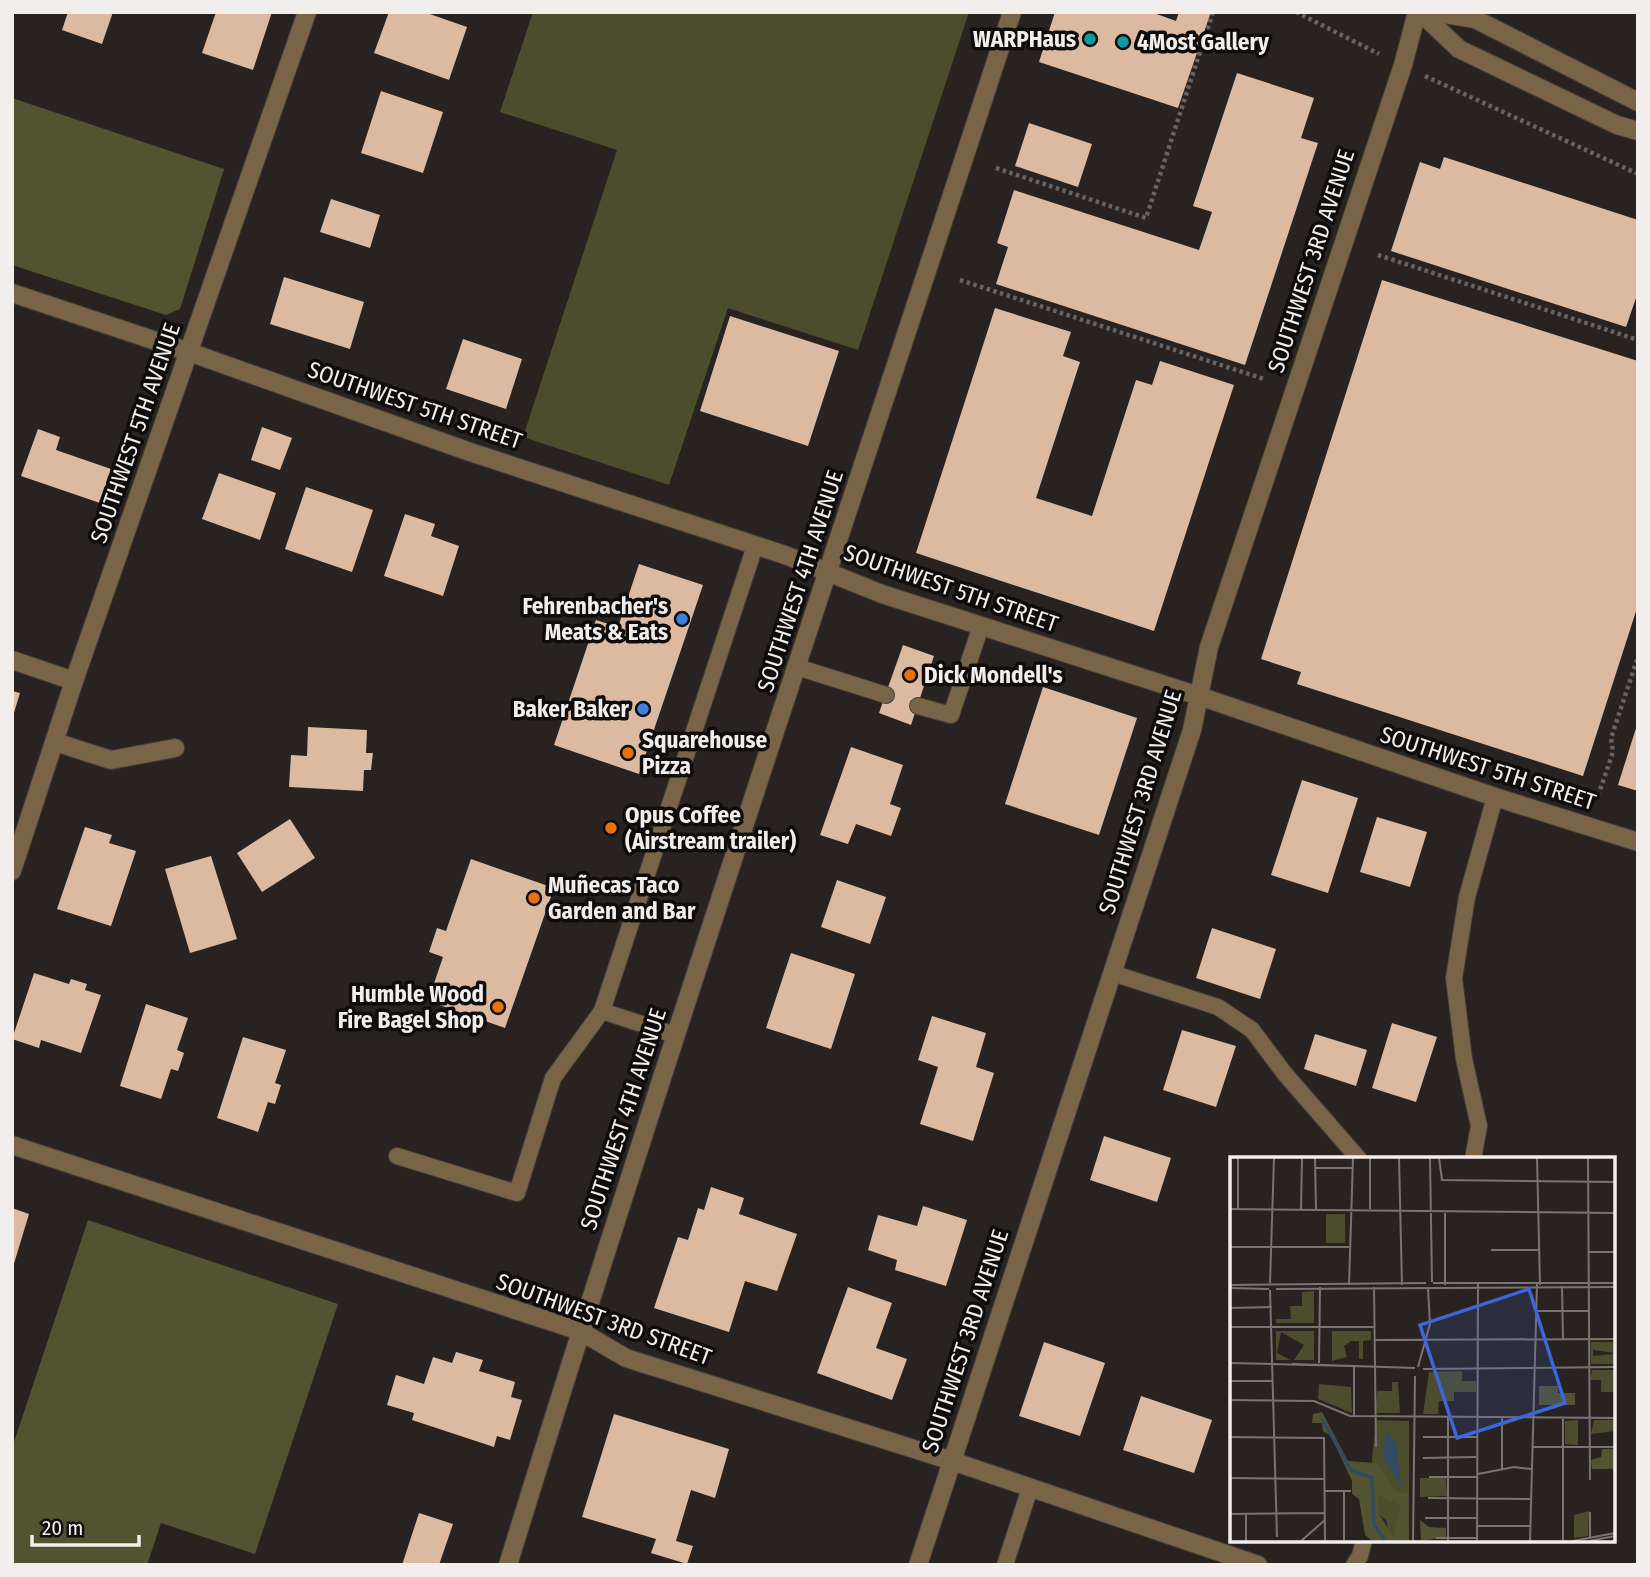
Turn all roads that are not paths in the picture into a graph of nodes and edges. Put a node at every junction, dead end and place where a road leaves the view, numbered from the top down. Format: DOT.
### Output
graph roads {
  1 [pos="307,12"];
  2 [pos="1013,12"];
  3 [pos="1418,12"];
  4 [pos="1432,12"];
  5 [pos="1638,102"];
  6 [pos="1638,131"];
  7 [pos="12,293"];
  8 [pos="189,352"];
  9 [pos="755,546"];
  10 [pos="829,571"];
  11 [pos="981,626"];
  12 [pos="12,660"];
  13 [pos="797,667"];
  14 [pos="74,681"];
  15 [pos="886,695"];
  16 [pos="1199,696"];
  17 [pos="918,706"];
  18 [pos="55,742"];
  19 [pos="175,748"];
  20 [pos="1495,797"];
  21 [pos="1638,842"];
  22 [pos="12,871"];
  23 [pos="1112,973"];
  24 [pos="602,1011"];
  25 [pos="675,1035"];
  26 [pos="12,1145"];
  27 [pos="397,1156"];
  28 [pos="1357,1157"];
  29 [pos="1473,1157"];
  30 [pos="580,1331"];
  31 [pos="951,1461"];
  32 [pos="1030,1488"];
  33 [pos="1364,1542"];
  34 [pos="508,1565"];
  35 [pos="918,1565"];
  36 [pos="1005,1565"];
  37 [pos="1258,1565"];
  38 [pos="1354,1565"];
  1 -- 8 [label="street, SOUTHWEST 5TH AVENUE"];
  2 -- 10 [label="street, SOUTHWEST 4TH AVENUE"];
  3 -- 6 [label="street"];
  3 -- 16 [label="street, SOUTHWEST 3RD AVENUE"];
  4 -- 5 [label="street"];
  7 -- 8 [label="street, SOUTHWEST 5TH STREET"];
  8 -- 9 [label="street, SOUTHWEST 5TH STREET"];
  8 -- 14 [label="street, SOUTHWEST 5TH AVENUE"];
  9 -- 10 [label="street, SOUTHWEST 5TH STREET"];
  9 -- 24 [label="lane"];
  10 -- 11 [label="street, SOUTHWEST 5TH STREET"];
  10 -- 13 [label="street, SOUTHWEST 4TH AVENUE"];
  11 -- 16 [label="street, SOUTHWEST 5TH STREET"];
  11 -- 17 [label="lane"];
  12 -- 14 [label="street"];
  13 -- 15 [label="lane"];
  13 -- 25 [label="street, SOUTHWEST 4TH AVENUE"];
  14 -- 18 [label="street, SOUTHWEST 5TH AVENUE"];
  16 -- 20 [label="street, SOUTHWEST 5TH STREET"];
  16 -- 23 [label="street, SOUTHWEST 3RD AVENUE"];
  18 -- 19 [label="street"];
  18 -- 22 [label="street, SOUTHWEST 5TH AVENUE"];
  20 -- 21 [label="street, SOUTHWEST 5TH STREET"];
  20 -- 29 [label="lane"];
  23 -- 28 [label="lane"];
  23 -- 31 [label="street, SOUTHWEST 3RD AVENUE"];
  24 -- 25 [label="lane"];
  24 -- 27 [label="lane"];
  25 -- 30 [label="street, SOUTHWEST 4TH AVENUE"];
  26 -- 30 [label="street, SOUTHWEST 3RD STREET"];
  30 -- 31 [label="street, SOUTHWEST 3RD STREET"];
  30 -- 34 [label="street, SOUTHWEST 4TH AVENUE"];
  31 -- 32 [label="street, SOUTHWEST 3RD STREET"];
  31 -- 35 [label="street, SOUTHWEST 3RD AVENUE"];
  32 -- 36 [label="lane"];
  32 -- 37 [label="street, SOUTHWEST 3RD STREET"];
  33 -- 38 [label="lane"];
}
